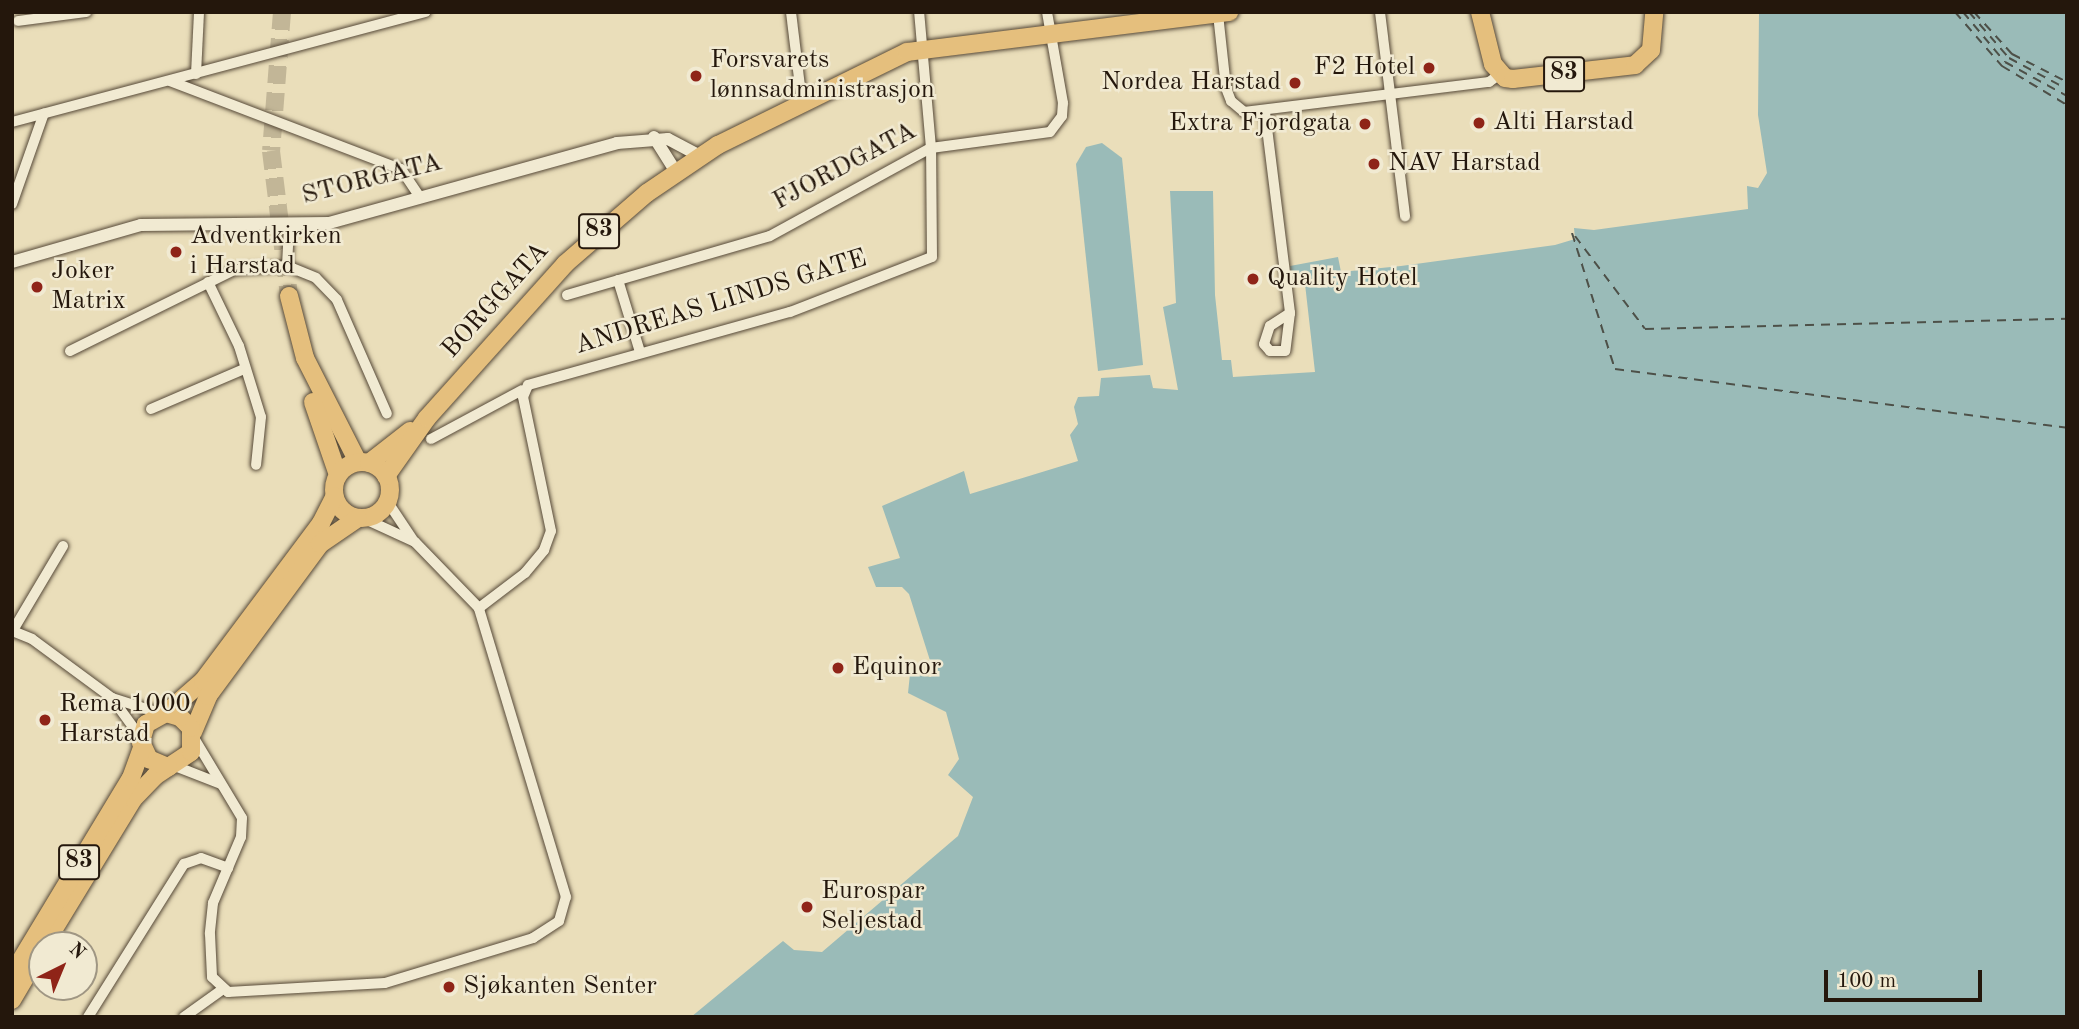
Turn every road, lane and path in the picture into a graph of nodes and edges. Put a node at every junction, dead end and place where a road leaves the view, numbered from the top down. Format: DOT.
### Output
graph roads {
  1 [pos="86,12"];
  2 [pos="200,12"];
  3 [pos="426,12"];
  4 [pos="791,12"];
  5 [pos="919,12"];
  6 [pos="1047,12"];
  7 [pos="1380,12"];
  8 [pos="1480,12"];
  9 [pos="1654,12"];
  10 [pos="1224,13"];
  11 [pos="18,21"];
  12 [pos="1052,33"];
  13 [pos="922,48"];
  14 [pos="196,74"];
  15 [pos="1500,74"];
  16 [pos="170,80"];
  17 [pos="1390,95"];
  18 [pos="802,103"];
  19 [pos="1265,112"];
  20 [pos="44,113"];
  21 [pos="12,122"];
  22 [pos="654,137"];
  23 [pos="931,148"];
  24 [pos="700,156"];
  25 [pos="676,172"];
  26 [pos="420,197"];
  27 [pos="12,204"];
  28 [pos="1405,216"];
  29 [pos="289,226"];
  30 [pos="12,262"];
  31 [pos="287,265"];
  32 [pos="618,280"];
  33 [pos="208,282"];
  34 [pos="567,295"];
  35 [pos="289,296"];
  36 [pos="1290,313"];
  37 [pos="70,351"];
  38 [pos="640,352"];
  39 [pos="305,358"];
  40 [pos="244,369"];
  41 [pos="523,390"];
  42 [pos="151,410"];
  43 [pos="387,414"];
  44 [pos="427,418"];
  45 [pos="430,439"];
  46 [pos="363,463"];
  47 [pos="256,465"];
  48 [pos="338,475"];
  49 [pos="386,475"];
  50 [pos="335,496"];
  51 [pos="387,501"];
  52 [pos="361,518"];
  53 [pos="415,542"];
  54 [pos="63,546"];
  55 [pos="479,608"];
  56 [pos="13,632"];
  57 [pos="112,698"];
  58 [pos="164,714"];
  59 [pos="193,735"];
  60 [pos="141,742"];
  61 [pos="172,766"];
  62 [pos="224,786"];
  63 [pos="228,868"];
  64 [pos="53,931"];
  65 [pos="28,973"];
  66 [pos="12,975"];
  67 [pos="223,989"];
  68 [pos="12,1000"];
  69 [pos="88,1017"];
  70 [pos="184,1017"];
  1 -- 11 [label="street"];
  2 -- 14 [label="street"];
  3 -- 14 [label="street"];
  4 -- 18 [label="street"];
  5 -- 13 [label="street"];
  6 -- 12 [label="street, FJORDGATA"];
  7 -- 17 [label="street"];
  8 -- 15 [label="highway"];
  9 -- 15 [label="highway, 83"];
  10 -- 12 [label="highway, 83"];
  10 -- 19 [label="street"];
  12 -- 13 [label="highway, 83"];
  12 -- 23 [label="street, FJORDGATA"];
  13 -- 18 [label="highway, 83"];
  13 -- 23 [label="street"];
  14 -- 16 [label="street"];
  15 -- 17 [label="street"];
  16 -- 20 [label="street"];
  16 -- 26 [label="street"];
  17 -- 19 [label="street"];
  17 -- 28 [label="street"];
  18 -- 24 [label="highway, 83"];
  19 -- 36 [label="street"];
  20 -- 21 [label="street"];
  20 -- 27 [label="street"];
  22 -- 24 [label="street"];
  22 -- 25 [label="street"];
  22 -- 26 [label="street, STORGATA"];
  23 -- 32 [label="street, FJORDGATA"];
  23 -- 38 [label="street, ANDREAS LINDS GATE"];
  24 -- 25 [label="highway, 83"];
  25 -- 44 [label="highway, BORGGATA / 83"];
  26 -- 29 [label="street, STORGATA"];
  29 -- 30 [label="street"];
  29 -- 31 [label="street, STORGATA"];
  31 -- 33 [label="street"];
  31 -- 43 [label="street"];
  32 -- 34 [label="street, FJORDGATA"];
  32 -- 38 [label="street"];
  33 -- 37 [label="street"];
  33 -- 40 [label="street"];
  35 -- 39 [label="highway, 83"];
  38 -- 41 [label="street, ANDREAS LINDS GATE"];
  39 -- 46 [label="highway, 83"];
  39 -- 48 [label="highway, 83"];
  40 -- 42 [label="street"];
  40 -- 47 [label="street"];
  41 -- 45 [label="street, ANDREAS LINDS GATE"];
  41 -- 55 [label="street"];
  44 -- 46 [label="highway, BORGGATA / 83"];
  44 -- 49 [label="highway, BORGGATA / 83"];
  46 -- 48 [label="highway, 83"];
  46 -- 49 [label="highway, 83"];
  48 -- 50 [label="highway, 83"];
  49 -- 51 [label="highway"];
  50 -- 52 [label="highway"];
  50 -- 58 [label="highway, 83"];
  51 -- 52 [label="highway, 83"];
  51 -- 53 [label="street"];
  52 -- 53 [label="street"];
  52 -- 59 [label="highway, 83"];
  53 -- 55 [label="street"];
  54 -- 56 [label="street"];
  55 -- 67 [label="street"];
  56 -- 57 [label="street"];
  57 -- 58 [label="street"];
  57 -- 60 [label="street"];
  58 -- 59 [label="highway"];
  58 -- 60 [label="highway, 83"];
  59 -- 61 [label="highway, 83"];
  59 -- 62 [label="street"];
  60 -- 61 [label="highway"];
  60 -- 66 [label="highway, 83"];
  61 -- 62 [label="street"];
  61 -- 64 [label="highway, 83"];
  62 -- 63 [label="street"];
  63 -- 67 [label="street"];
  63 -- 69 [label="street"];
  65 -- 68 [label="highway, 83"];
  67 -- 70 [label="street"];
}
